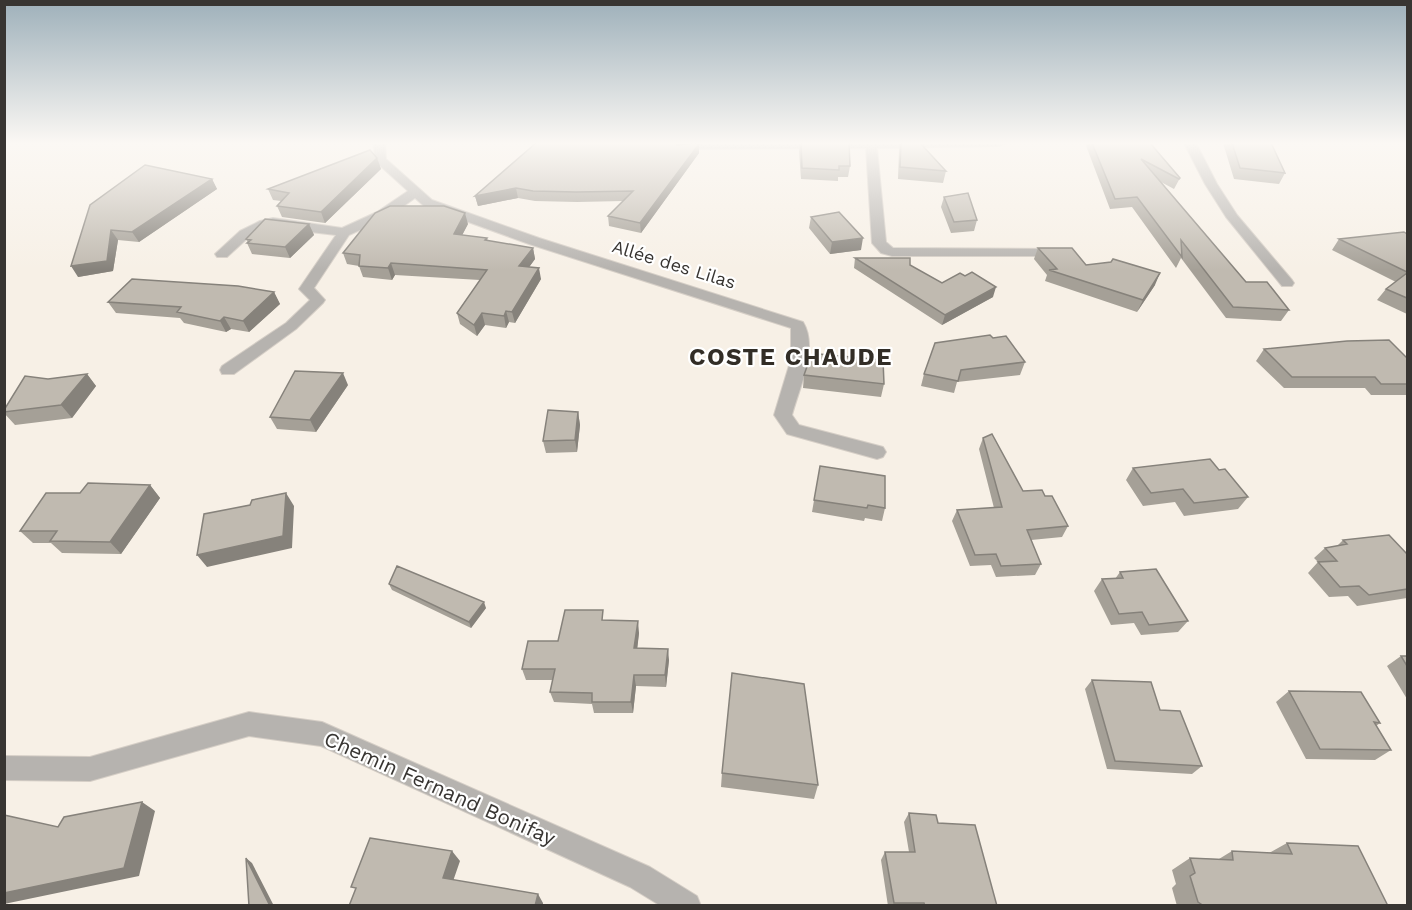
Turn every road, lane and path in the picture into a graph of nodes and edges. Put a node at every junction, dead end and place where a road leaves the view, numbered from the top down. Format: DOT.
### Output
graph roads {
  1 [pos="409,185"];
  2 [pos="874,185"];
  3 [pos="1211,185"];
  4 [pos="416,192"];
  5 [pos="344,232"];
  6 [pos="1075,253"];
  7 [pos="222,254"];
  8 [pos="1287,283"];
  9 [pos="228,370"];
  10 [pos="878,452"];
  11 [pos="4,768"];
  12 [pos="687,906"];
  1 -- 4 [label="street, Allée des Lilas"];
  2 -- 6 [label="street"];
  3 -- 8 [label="street"];
  4 -- 5 [label="street"];
  4 -- 10 [label="street, Allée des Lilas"];
  5 -- 7 [label="street"];
  5 -- 9 [label="street"];
  11 -- 12 [label="street, Chemin Fernand Bonifay"];
}
